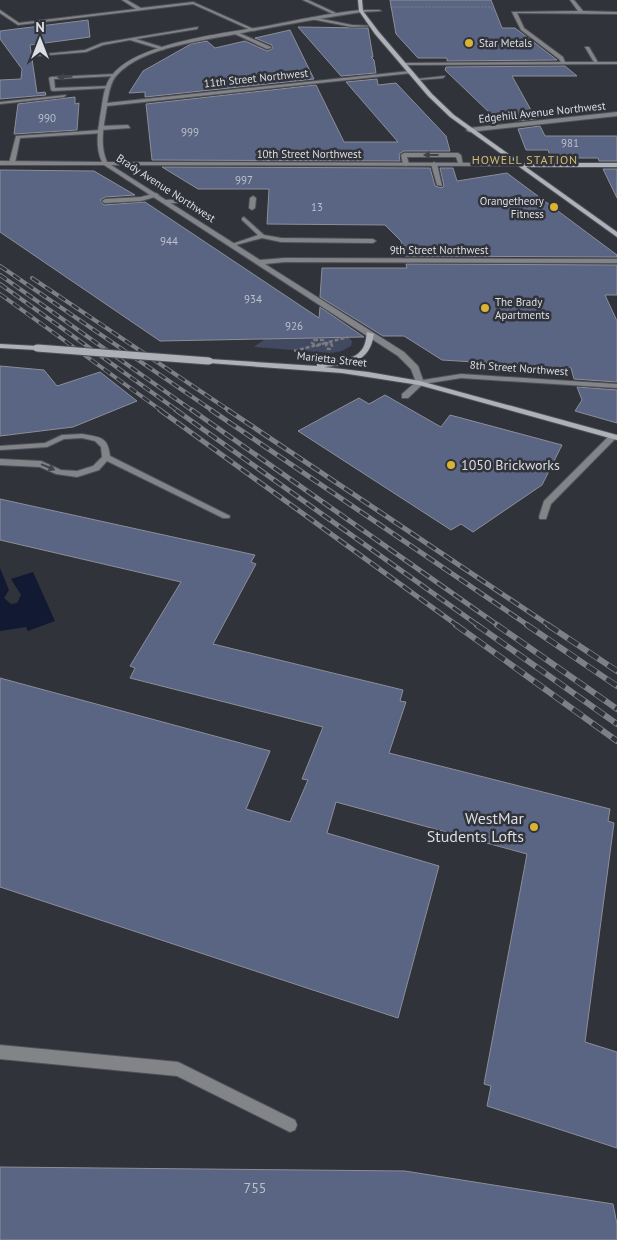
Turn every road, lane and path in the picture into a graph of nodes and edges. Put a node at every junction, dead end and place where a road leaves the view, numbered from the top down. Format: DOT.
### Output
graph roads {
  1 [pos="124,0"];
  2 [pos="187,0"];
  3 [pos="305,0"];
  4 [pos="360,0"];
  5 [pos="572,0"];
  6 [pos="194,3"];
  7 [pos="140,9"];
  8 [pos="381,9"];
  9 [pos="0,11"];
  10 [pos="361,11"];
  11 [pos="493,11"];
  12 [pos="581,12"];
  13 [pos="334,13"];
  14 [pos="617,13"];
  15 [pos="312,18"];
  16 [pos="371,26"];
  17 [pos="197,28"];
  18 [pos="254,30"];
  19 [pos="237,33"];
  20 [pos="130,39"];
  21 [pos="269,48"];
  22 [pos="587,48"];
  23 [pos="163,49"];
  24 [pos="67,53"];
  25 [pos="403,64"];
  26 [pos="564,64"];
  27 [pos="597,64"];
  28 [pos="617,64"];
  29 [pos="410,72"];
  30 [pos="114,75"];
  31 [pos="443,77"];
  32 [pos="419,80"];
  33 [pos="108,87"];
  34 [pos="107,94"];
  35 [pos="0,103"];
  36 [pos="105,105"];
  37 [pos="617,114"];
  38 [pos="128,127"];
  39 [pos="101,130"];
  40 [pos="469,130"];
  41 [pos="0,163"];
  42 [pos="12,163"];
  43 [pos="106,164"];
  44 [pos="406,164"];
  45 [pos="434,164"];
  46 [pos="461,164"];
  47 [pos="520,164"];
  48 [pos="617,165"];
  49 [pos="440,185"];
  50 [pos="156,195"];
  51 [pos="253,198"];
  52 [pos="105,201"];
  53 [pos="166,202"];
  54 [pos="182,202"];
  55 [pos="252,208"];
  56 [pos="244,219"];
  57 [pos="617,235"];
  58 [pos="262,236"];
  59 [pos="373,241"];
  60 [pos="234,245"];
  61 [pos="617,261"];
  62 [pos="261,262"];
  63 [pos="370,334"];
  64 [pos="352,337"];
  65 [pos="325,344"];
  66 [pos="0,346"];
  67 [pos="316,346"];
  68 [pos="293,352"];
  69 [pos="302,367"];
  70 [pos="420,383"];
  71 [pos="617,386"];
  72 [pos="405,396"];
  73 [pos="615,438"];
  74 [pos="0,448"];
  75 [pos="106,457"];
  76 [pos="0,462"];
  77 [pos="226,516"];
  78 [pos="543,517"];
  79 [pos="0,1052"];
  80 [pos="290,1125"];
  1 -- 7 [label="street"];
  2 -- 6 [label="street"];
  3 -- 13 [label="street"];
  4 -- 10 [label="main road"];
  5 -- 12 [label="street"];
  6 -- 7 [label="street"];
  6 -- 18 [label="street"];
  7 -- 9 [label="street"];
  8 -- 10 [label="street, Brady Avenue Northwest"];
  8 -- 11 [label="path"];
  10 -- 13 [label="street, Brady Avenue Northwest"];
  10 -- 16 [label="main road"];
  12 -- 14 [label="street"];
  12 -- 26 [label="street"];
  13 -- 15 [label="street, Brady Avenue Northwest"];
  15 -- 16 [label="street"];
  15 -- 18 [label="street, Brady Avenue Northwest"];
  16 -- 25 [label="main road"];
  17 -- 20 [label="street"];
  18 -- 19 [label="street, Brady Avenue Northwest"];
  19 -- 21 [label="street"];
  19 -- 23 [label="street, Brady Avenue Northwest"];
  20 -- 23 [label="street"];
  20 -- 24 [label="street"];
  22 -- 27 [label="street"];
  23 -- 30 [label="street, Brady Avenue Northwest"];
  24 -- 24 [label="street"];
  25 -- 26 [label="street"];
  25 -- 29 [label="main road"];
  26 -- 27 [label="street"];
  27 -- 28 [label="street"];
  29 -- 32 [label="main road"];
  29 -- 36 [label="street, 11th Street Northwest"];
  30 -- 33 [label="street, Brady Avenue Northwest"];
  30 -- 33 [label="street, one-way"];
  31 -- 32 [label="street"];
  32 -- 40 [label="main road"];
  33 -- 34 [label="street, Brady Avenue Northwest"];
  34 -- 35 [label="street"];
  34 -- 36 [label="street, Brady Avenue Northwest"];
  36 -- 39 [label="street, Brady Avenue Northwest"];
  37 -- 40 [label="street, Edgehill Avenue Northwest"];
  38 -- 39 [label="street"];
  39 -- 42 [label="street"];
  39 -- 43 [label="street, Brady Avenue Northwest"];
  40 -- 47 [label="main road"];
  41 -- 42 [label="street, 10th Street Northwest"];
  42 -- 43 [label="street, 10th Street Northwest"];
  43 -- 44 [label="street, 10th Street Northwest"];
  43 -- 50 [label="street, Brady Avenue Northwest"];
  44 -- 45 [label="street, 10th Street Northwest"];
  46 -- 44 [label="street, one-way"];
  45 -- 46 [label="street, 10th Street Northwest"];
  45 -- 49 [label="street"];
  46 -- 47 [label="street, 10th Street Northwest"];
  47 -- 48 [label="main road, 10th Street Northwest"];
  47 -- 57 [label="main road"];
  50 -- 52 [label="street"];
  50 -- 53 [label="street, Brady Avenue Northwest"];
  51 -- 55 [label="street"];
  53 -- 54 [label="street"];
  53 -- 60 [label="street, Brady Avenue Northwest"];
  56 -- 58 [label="street"];
  58 -- 59 [label="street"];
  58 -- 60 [label="street"];
  60 -- 62 [label="street, Brady Avenue Northwest"];
  61 -- 62 [label="street, 9th Street Northwest"];
  62 -- 63 [label="street, Brady Avenue Northwest"];
  63 -- 69 [label="main road"];
  63 -- 70 [label="street, Brady Avenue Northwest"];
  64 -- 65 [label="path"];
  65 -- 67 [label="path"];
  65 -- 67 [label="path"];
  66 -- 69 [label="main road, Marietta Street, bridge"];
  67 -- 68 [label="path"];
  69 -- 70 [label="main road, Marietta Street"];
  70 -- 71 [label="street, 8th Street Northwest"];
  70 -- 72 [label="street"];
  70 -- 73 [label="main road, Marietta Street"];
  73 -- 78 [label="street"];
  74 -- 75 [label="street"];
  76 -- 75 [label="street, one-way"];
  75 -- 77 [label="street"];
  79 -- 80 [label="street"];
}
